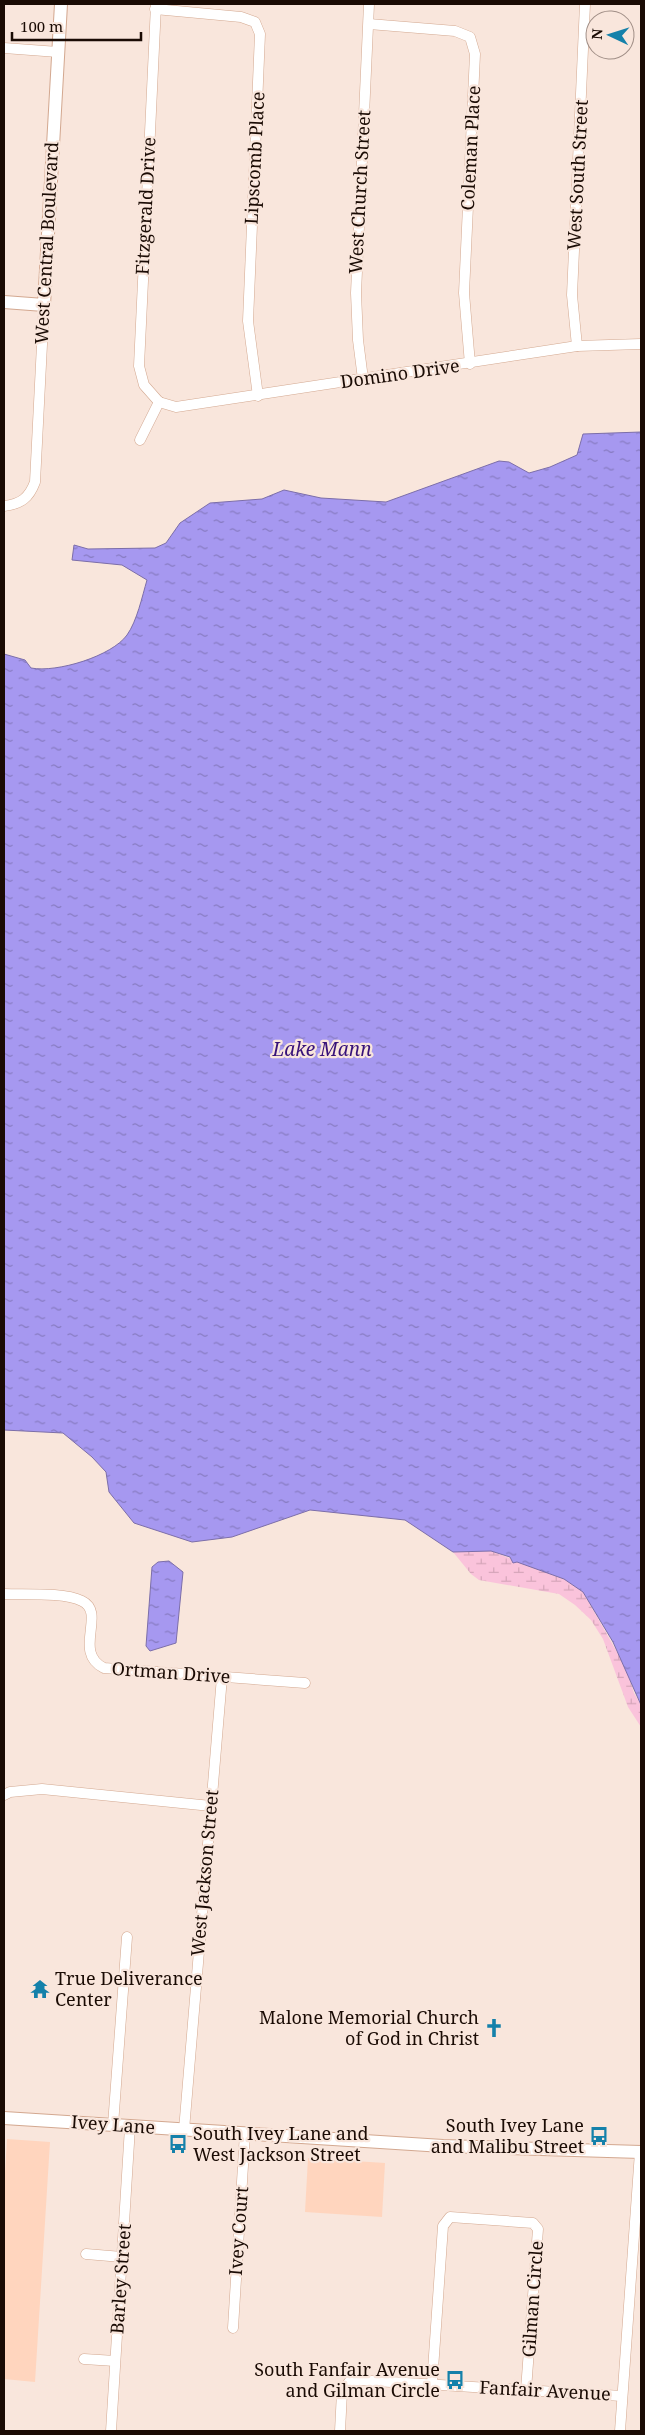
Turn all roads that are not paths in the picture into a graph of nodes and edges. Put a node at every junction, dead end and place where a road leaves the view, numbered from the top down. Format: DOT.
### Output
graph roads {
  1 [pos="60,4"];
  2 [pos="370,4"];
  3 [pos="585,4"];
  4 [pos="156,7"];
  5 [pos="368,24"];
  6 [pos="4,48"];
  7 [pos="58,52"];
  8 [pos="4,302"];
  9 [pos="44,305"];
  10 [pos="641,344"];
  11 [pos="577,346"];
  12 [pos="470,364"];
  13 [pos="363,379"];
  14 [pos="258,396"];
  15 [pos="159,402"];
  16 [pos="140,440"];
  17 [pos="4,506"];
  18 [pos="4,1594"];
  19 [pos="222,1677"];
  20 [pos="305,1683"];
  21 [pos="4,1796"];
  22 [pos="211,1806"];
  23 [pos="127,1937"];
  24 [pos="4,2118"];
  25 [pos="112,2125"];
  26 [pos="130,2126"];
  27 [pos="184,2130"];
  28 [pos="245,2133"];
  29 [pos="641,2152"];
  30 [pos="86,2254"];
  31 [pos="122,2256"];
  32 [pos="232,2328"];
  33 [pos="84,2359"];
  34 [pos="116,2361"];
  35 [pos="432,2384"];
  36 [pos="526,2390"];
  37 [pos="622,2396"];
  38 [pos="111,2431"];
  39 [pos="340,2431"];
  40 [pos="620,2431"];
  1 -- 7 [label="street, West Central Boulevard"];
  2 -- 5 [label="street, West Church Street"];
  3 -- 11 [label="street, West South Street"];
  4 -- 14 [label="street, Lipscomb Place"];
  4 -- 15 [label="street, Fitzgerald Drive"];
  5 -- 12 [label="street, Coleman Place"];
  5 -- 13 [label="street, West Church Street"];
  6 -- 7 [label="street"];
  7 -- 9 [label="street, West Central Boulevard"];
  8 -- 9 [label="street"];
  9 -- 17 [label="street, West Central Boulevard"];
  10 -- 11 [label="street, Domino Drive"];
  11 -- 12 [label="street, Domino Drive"];
  12 -- 13 [label="street, Domino Drive"];
  13 -- 14 [label="street, Domino Drive"];
  14 -- 15 [label="street, Domino Drive"];
  15 -- 16 [label="street"];
  18 -- 19 [label="street, Ortman Drive"];
  19 -- 20 [label="street, Ortman Drive"];
  19 -- 22 [label="street, West Jackson Street"];
  21 -- 22 [label="street"];
  22 -- 27 [label="street, West Jackson Street"];
  23 -- 25 [label="street"];
  24 -- 25 [label="street, Ivey Lane"];
  25 -- 26 [label="street, Ivey Lane"];
  26 -- 27 [label="street, Ivey Lane"];
  26 -- 31 [label="street, Barley Street"];
  27 -- 28 [label="street, Ivey Lane"];
  28 -- 29 [label="street, Ivey Lane"];
  28 -- 32 [label="street, Ivey Court"];
  29 -- 37 [label="street"];
  30 -- 31 [label="street"];
  31 -- 34 [label="street, Barley Street"];
  33 -- 34 [label="street"];
  34 -- 38 [label="street, Barley Street"];
  35 -- 36 [label="street, Fanfair Avenue"];
  35 -- 36 [label="street, Gilman Circle"];
  35 -- 39 [label="street, Fanfair Avenue"];
  36 -- 37 [label="street, Fanfair Avenue"];
  37 -- 40 [label="street"];
}
